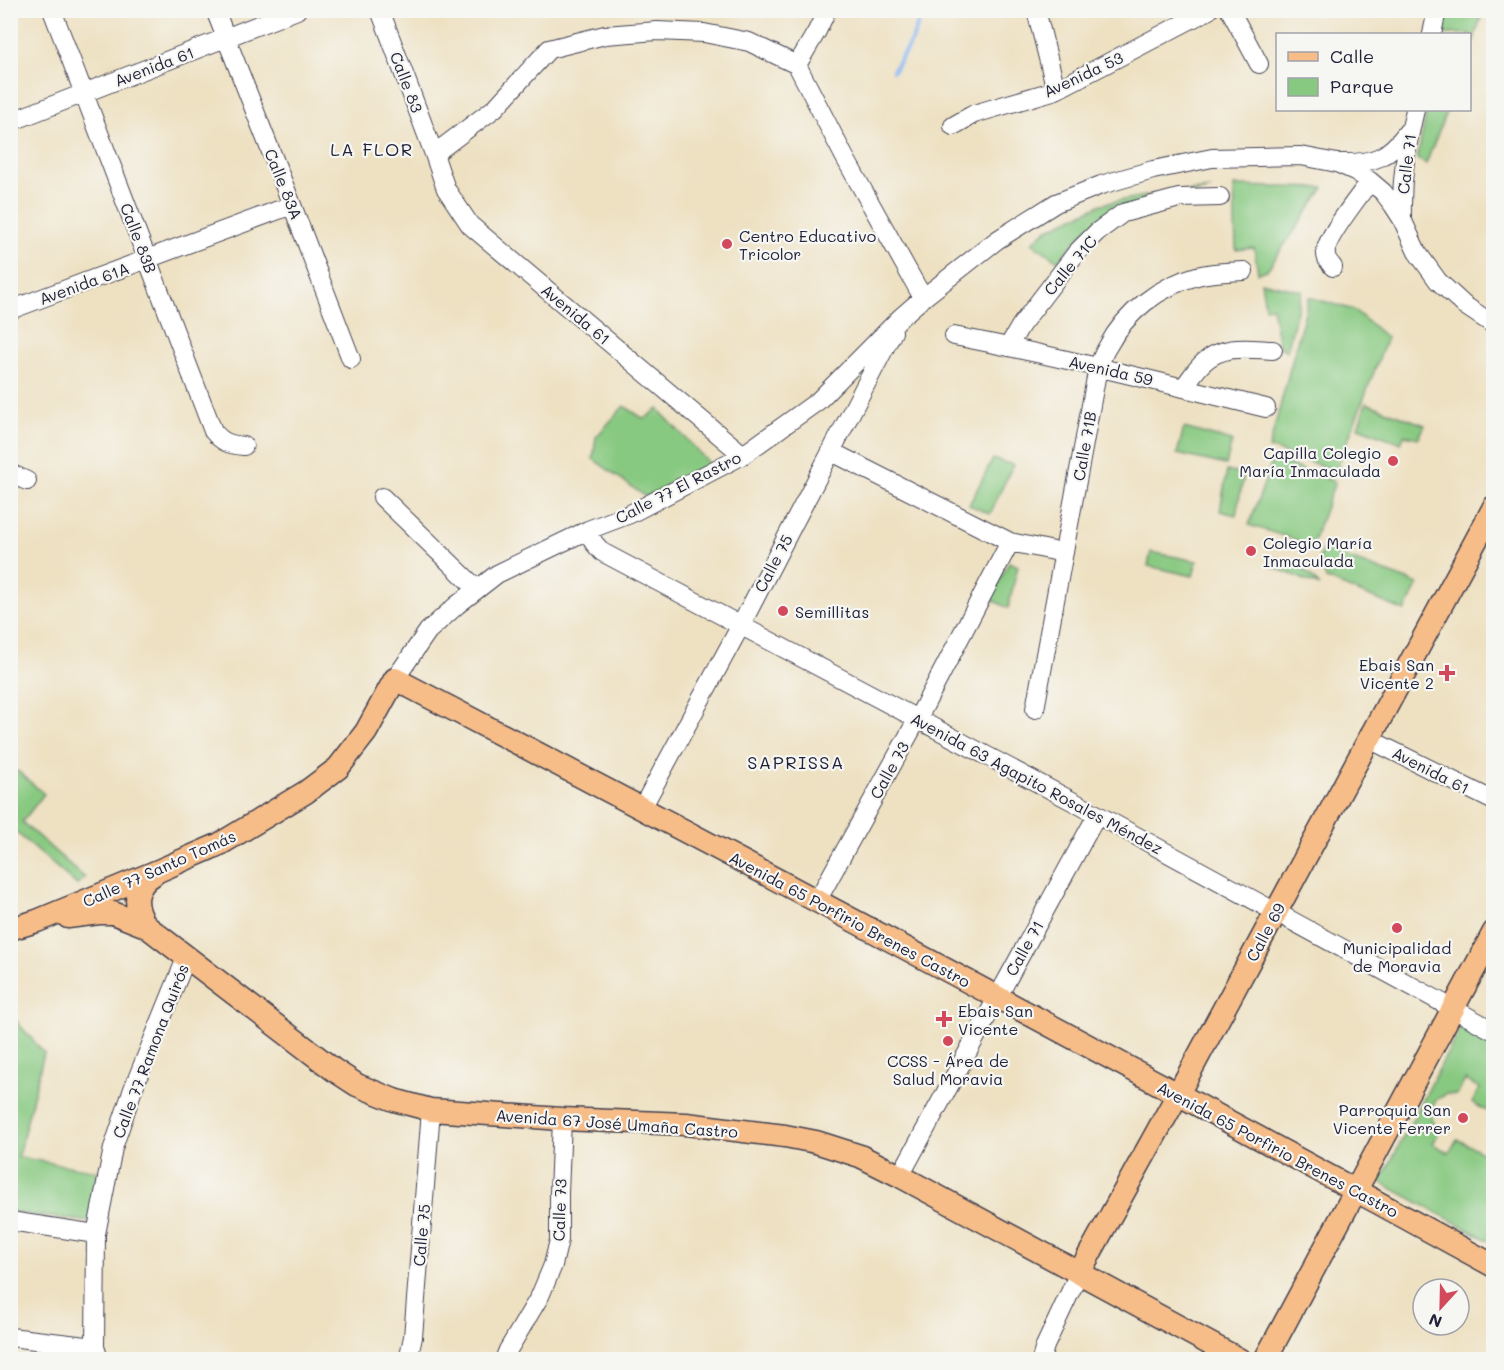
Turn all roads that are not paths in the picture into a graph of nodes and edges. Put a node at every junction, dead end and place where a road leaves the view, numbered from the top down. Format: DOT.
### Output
graph roads {
  1 [pos="52,10"];
  2 [pos="215,10"];
  3 [pos="297,10"];
  4 [pos="380,10"];
  5 [pos="827,10"];
  6 [pos="1036,10"];
  7 [pos="1209,10"];
  8 [pos="1230,10"];
  9 [pos="1437,10"];
  10 [pos="1432,33"];
  11 [pos="225,38"];
  12 [pos="1258,64"];
  13 [pos="797,65"];
  14 [pos="1056,90"];
  15 [pos="83,93"];
  16 [pos="1413,118"];
  17 [pos="10,122"];
  18 [pos="953,126"];
  19 [pos="434,154"];
  20 [pos="1337,163"];
  21 [pos="1370,181"];
  22 [pos="1220,197"];
  23 [pos="292,205"];
  24 [pos="1402,219"];
  25 [pos="147,260"];
  26 [pos="1333,267"];
  27 [pos="1244,271"];
  28 [pos="923,298"];
  29 [pos="10,310"];
  30 [pos="901,317"];
  31 [pos="1494,325"];
  32 [pos="954,336"];
  33 [pos="1008,347"];
  34 [pos="1273,350"];
  35 [pos="351,359"];
  36 [pos="1098,367"];
  37 [pos="1183,388"];
  38 [pos="1266,408"];
  39 [pos="244,446"];
  40 [pos="832,452"];
  41 [pos="743,455"];
  42 [pos="382,497"];
  43 [pos="1494,507"];
  44 [pos="588,530"];
  45 [pos="1010,542"];
  46 [pos="1064,553"];
  47 [pos="477,589"];
  48 [pos="741,625"];
  49 [pos="395,679"];
  50 [pos="1035,709"];
  51 [pos="918,718"];
  52 [pos="1369,739"];
  53 [pos="1494,801"];
  54 [pos="642,808"];
  55 [pos="1097,815"];
  56 [pos="158,871"];
  57 [pos="817,901"];
  58 [pos="1276,912"];
  59 [pos="37,921"];
  60 [pos="146,926"];
  61 [pos="10,930"];
  62 [pos="1494,932"];
  63 [pos="187,956"];
  64 [pos="997,997"];
  65 [pos="1452,1009"];
  66 [pos="1494,1031"];
  67 [pos="1178,1094"];
  68 [pos="431,1110"];
  69 [pos="562,1119"];
  70 [pos="900,1176"];
  71 [pos="1355,1190"];
  72 [pos="10,1221"];
  73 [pos="96,1234"];
  74 [pos="1494,1266"];
  75 [pos="1079,1273"];
  76 [pos="10,1337"];
  77 [pos="95,1355"];
  78 [pos="408,1359"];
  79 [pos="504,1359"];
  80 [pos="1041,1359"];
  81 [pos="1240,1359"];
  82 [pos="1265,1359"];
  1 -- 15 [label="street, Calle 83B"];
  2 -- 11 [label="street, Calle 83A"];
  3 -- 11 [label="street, Avenida 61"];
  4 -- 19 [label="street, Calle 83"];
  5 -- 13 [label="street"];
  6 -- 14 [label="street"];
  7 -- 14 [label="street, Avenida 53"];
  8 -- 12 [label="street"];
  9 -- 10 [label="street"];
  11 -- 15 [label="street, Avenida 61"];
  11 -- 23 [label="street, Calle 83A"];
  13 -- 19 [label="street"];
  13 -- 28 [label="street"];
  14 -- 18 [label="street, Avenida 53"];
  15 -- 17 [label="street, Avenida 61"];
  15 -- 25 [label="street, Calle 83B"];
  16 -- 20 [label="street"];
  16 -- 24 [label="street, Calle 71"];
  19 -- 41 [label="street, Avenida 61"];
  20 -- 21 [label="street"];
  20 -- 28 [label="street, Calle 77 El Rastro"];
  21 -- 24 [label="street"];
  21 -- 26 [label="street, Calle 71"];
  22 -- 33 [label="street, Calle 71C"];
  23 -- 25 [label="street, Avenida 61A"];
  23 -- 35 [label="street, Calle 83A"];
  24 -- 31 [label="street"];
  25 -- 29 [label="street, Avenida 61A"];
  25 -- 39 [label="street, Calle 83B"];
  27 -- 36 [label="street, Calle 71B"];
  28 -- 30 [label="street, Calle 77 El Rastro"];
  30 -- 40 [label="street, Calle 75"];
  30 -- 41 [label="street, Calle 77 El Rastro"];
  32 -- 33 [label="street, Avenida 59"];
  33 -- 36 [label="street, Avenida 59"];
  34 -- 37 [label="street"];
  36 -- 37 [label="street, Avenida 59"];
  36 -- 46 [label="street, Calle 71B"];
  37 -- 38 [label="street, Avenida 59"];
  40 -- 45 [label="street"];
  40 -- 48 [label="street, Calle 75"];
  41 -- 44 [label="street, Calle 77 El Rastro"];
  42 -- 47 [label="street"];
  43 -- 52 [label="main road, Calle 69"];
  44 -- 47 [label="street, Calle 77 El Rastro"];
  44 -- 48 [label="street, Avenida 63 Agapito Rosales Méndez"];
  45 -- 46 [label="street"];
  45 -- 51 [label="street, Calle 73"];
  46 -- 50 [label="street, Calle 71B"];
  47 -- 49 [label="street, Calle 77 El Rastro"];
  48 -- 51 [label="street, Avenida 63 Agapito Rosales Méndez"];
  48 -- 54 [label="street, Calle 75"];
  49 -- 54 [label="main road, Avenida 65 Porfirio Brenes Castro"];
  49 -- 56 [label="main road, Calle 77 Santo Tomás"];
  51 -- 55 [label="street, Avenida 63 Agapito Rosales Méndez"];
  51 -- 57 [label="street, Calle 73"];
  52 -- 53 [label="street, Avenida 61"];
  52 -- 58 [label="main road, Calle 69"];
  54 -- 57 [label="main road, Avenida 65 Porfirio Brenes Castro"];
  55 -- 58 [label="street, Avenida 63 Agapito Rosales Méndez"];
  55 -- 64 [label="street, Calle 71"];
  56 -- 59 [label="main road, Calle 77 Santo Tomás"];
  56 -- 60 [label="main road"];
  57 -- 64 [label="main road, Avenida 65 Porfirio Brenes Castro"];
  58 -- 65 [label="street, Avenida 63 Agapito Rosales Méndez"];
  58 -- 67 [label="main road, Calle 69"];
  59 -- 60 [label="main road, Avenida 67 José Umaña Castro"];
  59 -- 61 [label="main road"];
  60 -- 63 [label="main road, Avenida 67 José Umaña Castro"];
  62 -- 65 [label="main road"];
  63 -- 68 [label="main road, Avenida 67 José Umaña Castro"];
  63 -- 73 [label="street, Calle 77 Ramona Quirós"];
  64 -- 67 [label="main road, Avenida 65 Porfirio Brenes Castro"];
  64 -- 70 [label="street, Calle 71"];
  65 -- 66 [label="street, Avenida 63 Agapito Rosales Méndez"];
  65 -- 71 [label="main road"];
  67 -- 71 [label="main road, Avenida 65 Porfirio Brenes Castro"];
  67 -- 75 [label="main road, Calle 69"];
  68 -- 69 [label="main road, Avenida 67 José Umaña Castro"];
  68 -- 78 [label="street, Calle 75"];
  69 -- 70 [label="main road, Avenida 67 José Umaña Castro"];
  69 -- 79 [label="street, Calle 73"];
  70 -- 75 [label="main road, Avenida 67 José Umaña Castro"];
  71 -- 74 [label="main road, Avenida 65 Porfirio Brenes Castro"];
  71 -- 82 [label="main road"];
  72 -- 73 [label="street"];
  73 -- 77 [label="street, Calle 77 Ramona Quirós"];
  75 -- 80 [label="street, Calle 69"];
  75 -- 81 [label="main road, Avenida 67 José Umaña Castro"];
  76 -- 77 [label="street"];
}
